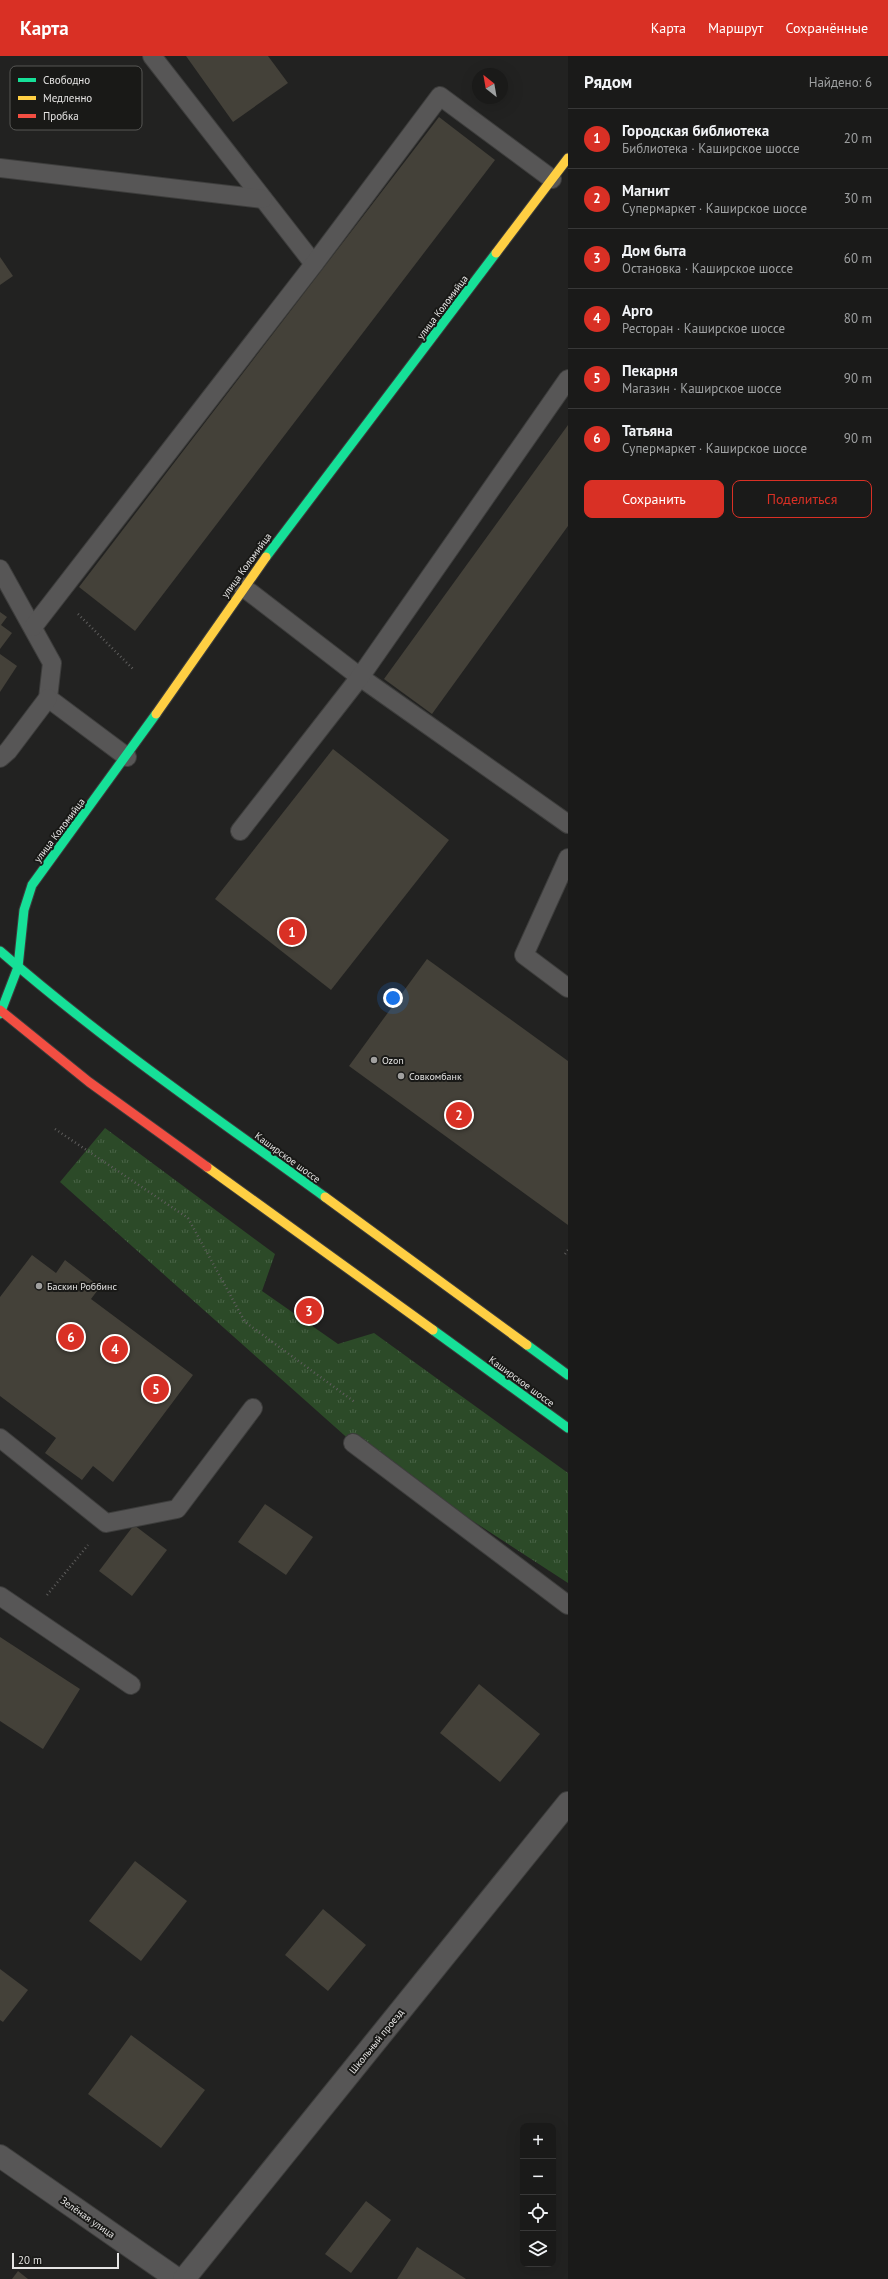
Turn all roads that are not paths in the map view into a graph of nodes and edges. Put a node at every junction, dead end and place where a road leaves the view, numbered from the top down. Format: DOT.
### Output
graph roads {
  1 [pos="152,56"];
  2 [pos="568,158"];
  3 [pos="0,168"];
  4 [pos="552,179"];
  5 [pos="262,199"];
  6 [pos="314,264"];
  7 [pos="568,379"];
  8 [pos="0,569"];
  9 [pos="242,587"];
  10 [pos="33,627"];
  11 [pos="360,677"];
  12 [pos="48,698"];
  13 [pos="0,758"];
  14 [pos="127,758"];
  15 [pos="568,824"];
  16 [pos="240,831"];
  17 [pos="568,858"];
  18 [pos="0,952"];
  19 [pos="18,967"];
  20 [pos="568,988"];
  21 [pos="0,1012"];
  22 [pos="568,1375"];
  23 [pos="253,1408"];
  24 [pos="568,1428"];
  25 [pos="0,1438"];
  26 [pos="353,1443"];
  27 [pos="0,1596"];
  28 [pos="568,1605"];
  29 [pos="131,1685"];
  30 [pos="568,1803"];
  31 [pos="0,2156"];
  32 [pos="177,2279"];
  33 [pos="184,2279"];
  1 -- 5 [label="lane"];
  2 -- 4 [label="main road, улица Коломийца"];
  3 -- 5 [label="lane"];
  4 -- 6 [label="lane"];
  4 -- 9 [label="main road, улица Коломийца"];
  5 -- 6 [label="lane"];
  6 -- 10 [label="lane"];
  7 -- 11 [label="lane"];
  8 -- 10 [label="lane"];
  9 -- 11 [label="lane"];
  9 -- 14 [label="main road, улица Коломийца"];
  10 -- 12 [label="lane"];
  11 -- 15 [label="lane"];
  11 -- 16 [label="lane"];
  12 -- 13 [label="lane"];
  12 -- 14 [label="lane"];
  14 -- 19 [label="main road, улица Коломийца"];
  17 -- 20 [label="lane"];
  18 -- 19 [label="main road, Каширское шоссе"];
  19 -- 21 [label="main road, улица Коломийца"];
  19 -- 22 [label="main road, Каширское шоссе"];
  21 -- 24 [label="main road, Каширское шоссе"];
  23 -- 25 [label="lane"];
  26 -- 28 [label="lane"];
  27 -- 29 [label="lane"];
  30 -- 33 [label="street, Школьный проезд"];
  31 -- 32 [label="street, Зелёная улица"];
}
